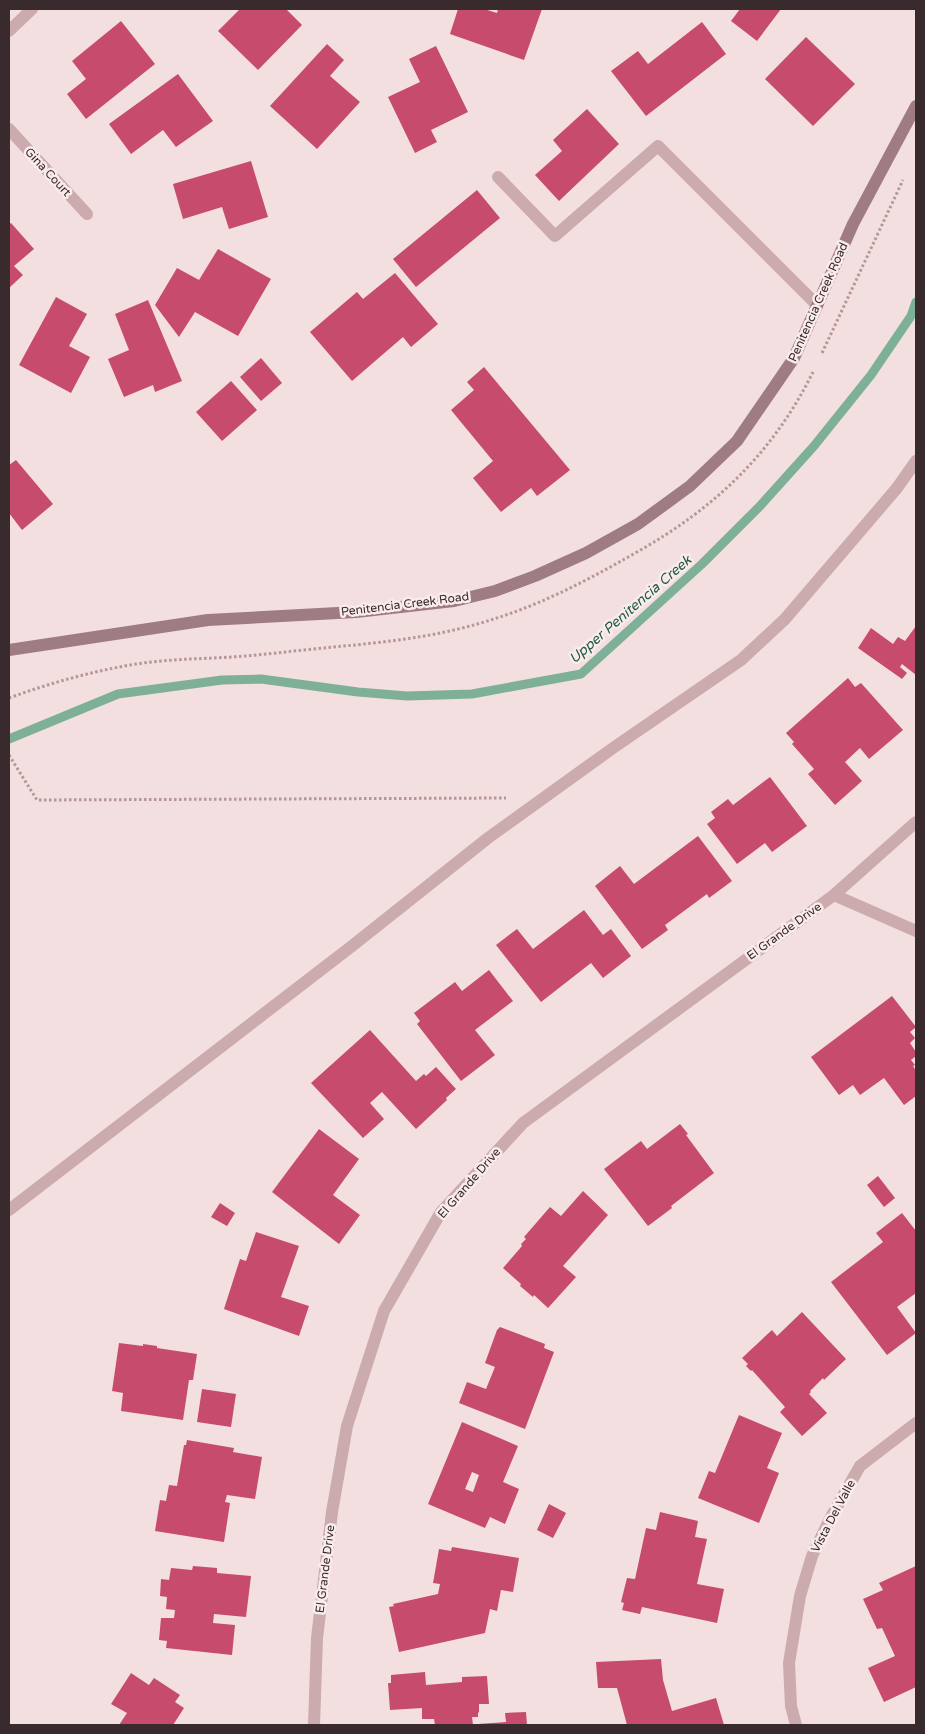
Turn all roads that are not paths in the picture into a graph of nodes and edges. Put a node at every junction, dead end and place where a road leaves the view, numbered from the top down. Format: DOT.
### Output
graph roads {
  1 [pos="32,9"];
  2 [pos="9,31"];
  3 [pos="916,106"];
  4 [pos="9,129"];
  5 [pos="498,176"];
  6 [pos="87,214"];
  7 [pos="817,305"];
  8 [pos="916,461"];
  9 [pos="9,650"];
  10 [pos="916,822"];
  11 [pos="834,895"];
  12 [pos="916,931"];
  13 [pos="9,1210"];
  14 [pos="916,1423"];
  15 [pos="314,1725"];
  16 [pos="796,1725"];
  1 -- 2 [label="street"];
  3 -- 7 [label="street, Penitencia Creek Road"];
  4 -- 6 [label="street, Gina Court"];
  5 -- 7 [label="street"];
  7 -- 9 [label="street, Penitencia Creek Road"];
  8 -- 13 [label="street"];
  10 -- 11 [label="street, El Grande Drive"];
  11 -- 12 [label="street"];
  11 -- 15 [label="street, El Grande Drive"];
  14 -- 16 [label="street, Vista Del Valle"];
}
